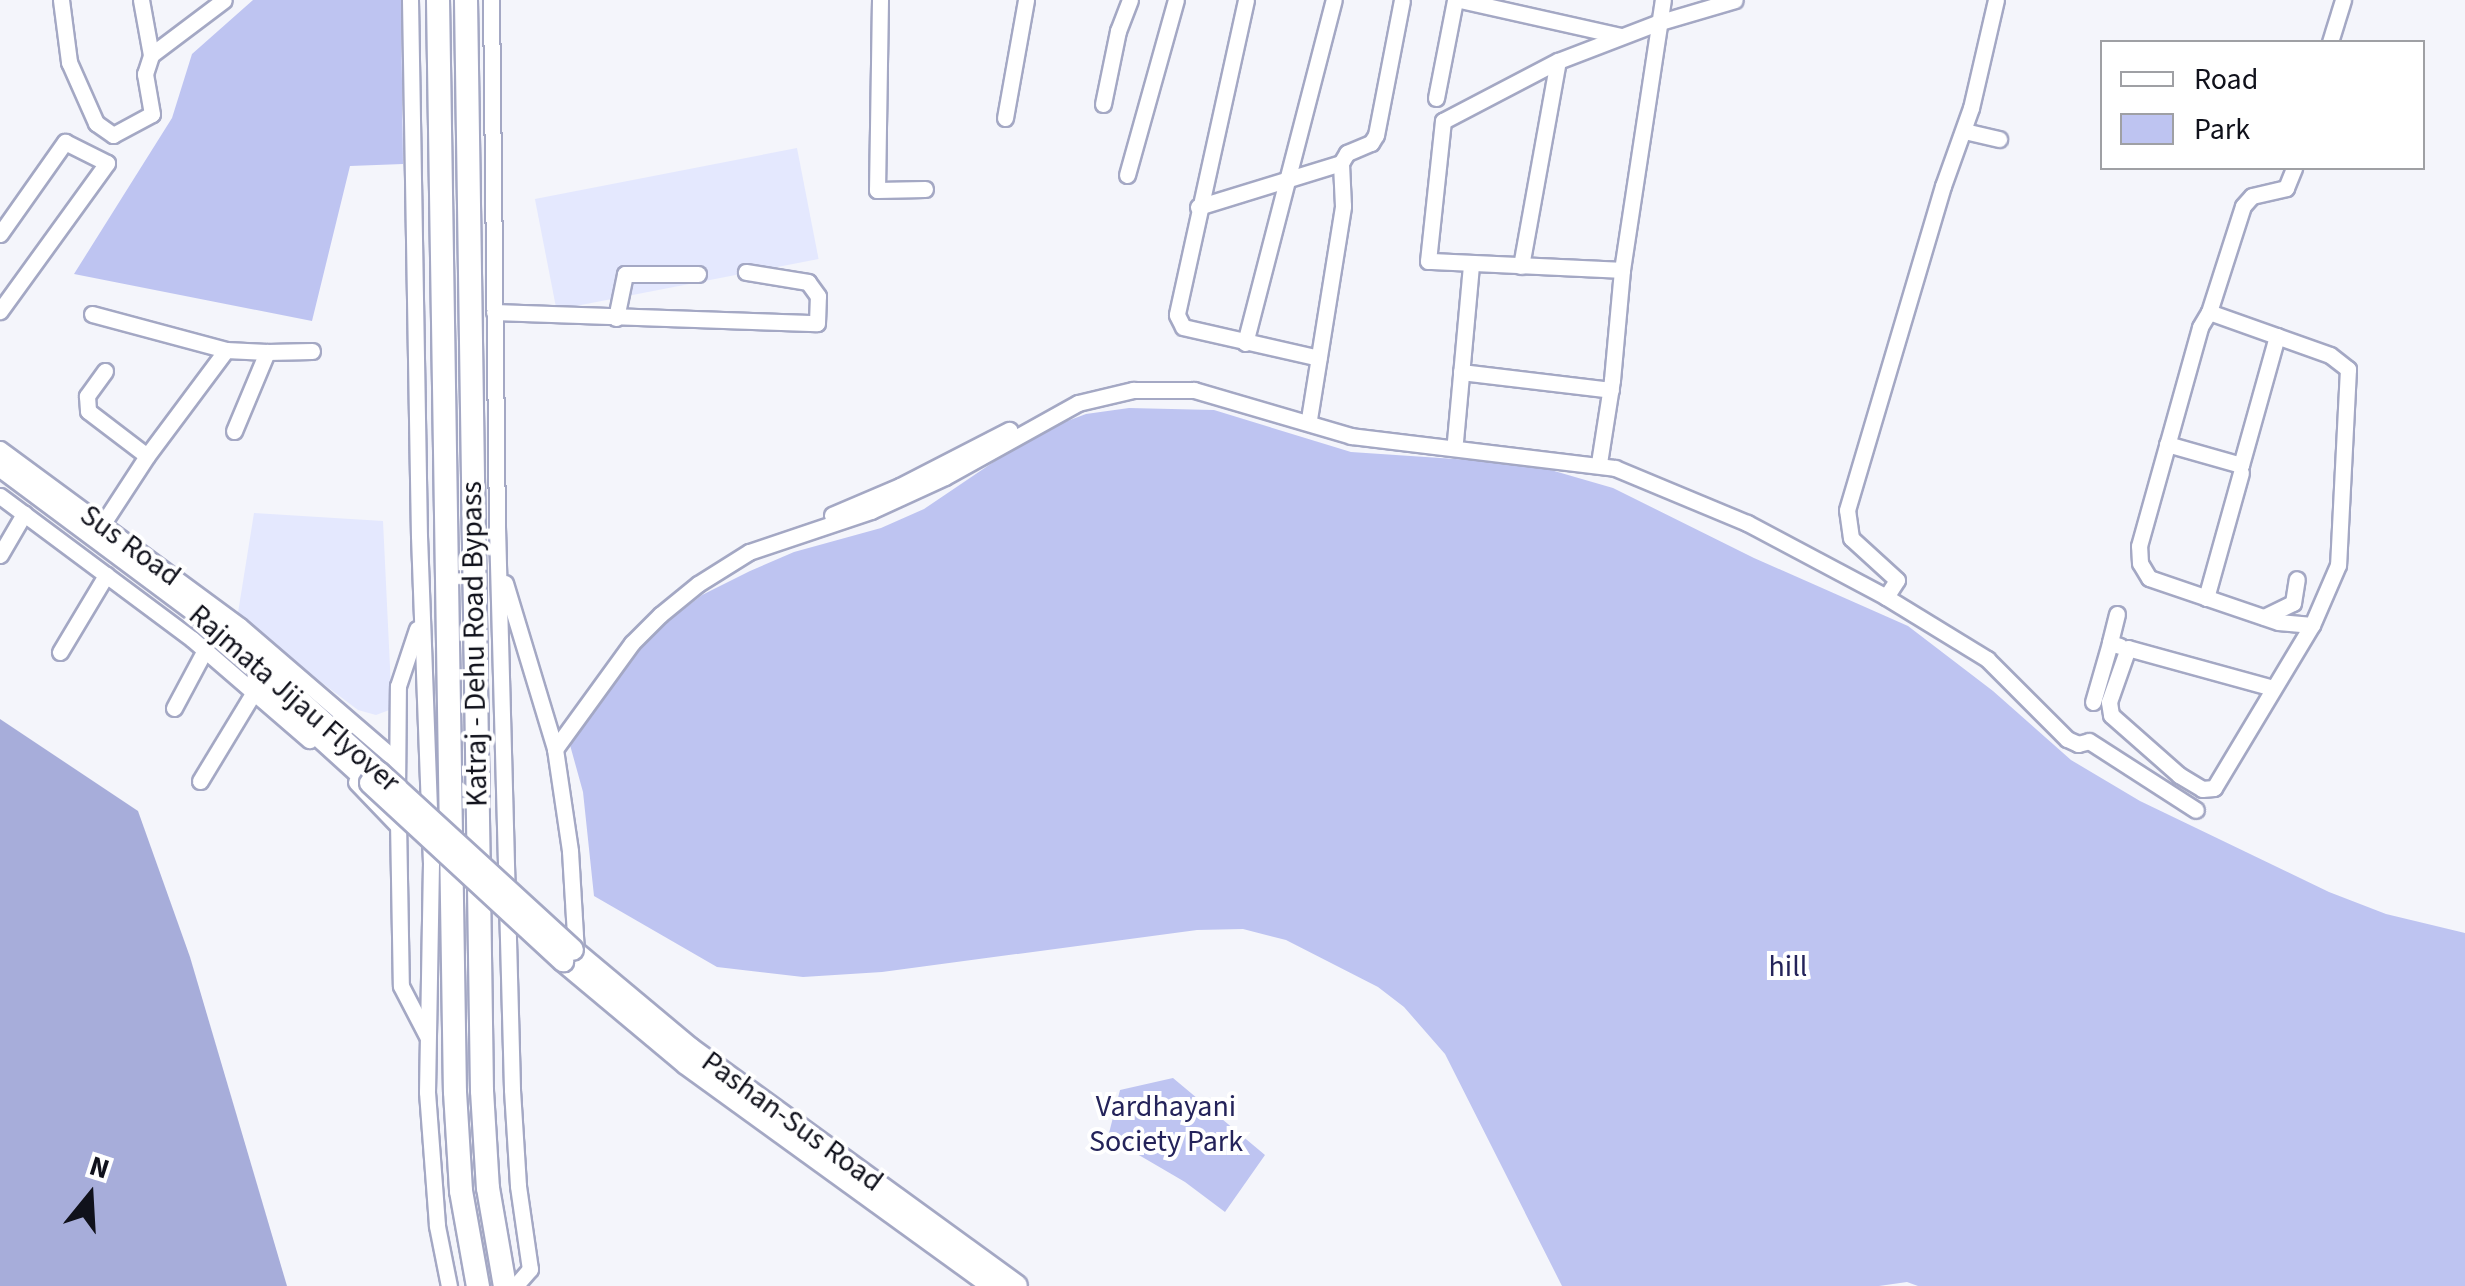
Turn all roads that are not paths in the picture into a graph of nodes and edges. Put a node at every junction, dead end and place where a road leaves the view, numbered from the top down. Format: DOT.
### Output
graph roads {
  1 [pos="61,0"];
  2 [pos="141,0"];
  3 [pos="224,0"];
  4 [pos="410,0"];
  5 [pos="438,0"];
  6 [pos="466,0"];
  7 [pos="491,0"];
  8 [pos="880,0"];
  9 [pos="1026,0"];
  10 [pos="1130,0"];
  11 [pos="1176,0"];
  12 [pos="1246,0"];
  13 [pos="1334,0"];
  14 [pos="1402,0"];
  15 [pos="1458,0"];
  16 [pos="1663,0"];
  17 [pos="1735,0"];
  18 [pos="1996,0"];
  19 [pos="2342,0"];
  20 [pos="1656,23"];
  21 [pos="1621,36"];
  22 [pos="2331,40"];
  23 [pos="151,55"];
  24 [pos="1558,62"];
  25 [pos="1436,98"];
  26 [pos="1104,104"];
  27 [pos="1005,118"];
  28 [pos="1964,130"];
  29 [pos="1999,139"];
  30 [pos="1341,163"];
  31 [pos="2293,170"];
  32 [pos="1127,175"];
  33 [pos="1285,181"];
  34 [pos="925,189"];
  35 [pos="1198,208"];
  36 [pos="0,234"];
  37 [pos="1471,264"];
  38 [pos="1521,266"];
  39 [pos="1622,270"];
  40 [pos="746,272"];
  41 [pos="698,274"];
  42 [pos="0,312"];
  43 [pos="494,312"];
  44 [pos="2209,312"];
  45 [pos="92,314"];
  46 [pos="616,318"];
  47 [pos="2277,336"];
  48 [pos="1245,343"];
  49 [pos="226,350"];
  50 [pos="312,351"];
  51 [pos="267,352"];
  52 [pos="1319,358"];
  53 [pos="105,371"];
  54 [pos="1461,372"];
  55 [pos="1611,390"];
  56 [pos="1309,419"];
  57 [pos="234,431"];
  58 [pos="1455,441"];
  59 [pos="2167,444"];
  60 [pos="0,449"];
  61 [pos="147,456"];
  62 [pos="1596,463"];
  63 [pos="0,466"];
  64 [pos="2240,474"];
  65 [pos="0,481"];
  66 [pos="0,496"];
  67 [pos="24,514"];
  68 [pos="102,526"];
  69 [pos="473,526"];
  70 [pos="498,527"];
  71 [pos="810,532"];
  72 [pos="0,555"];
  73 [pos="500,570"];
  74 [pos="106,575"];
  75 [pos="2297,579"];
  76 [pos="446,596"];
  77 [pos="1886,597"];
  78 [pos="2206,598"];
  79 [pos="422,606"];
  80 [pos="2117,614"];
  81 [pos="2264,617"];
  82 [pos="2312,624"];
  83 [pos="2110,643"];
  84 [pos="2128,648"];
  85 [pos="205,650"];
  86 [pos="60,652"];
  87 [pos="2272,688"];
  88 [pos="254,692"];
  89 [pos="2092,702"];
  90 [pos="174,708"];
  91 [pos="556,749"];
  92 [pos="375,774"];
  93 [pos="200,781"];
  94 [pos="2196,810"];
  95 [pos="398,826"];
  96 [pos="570,955"];
  97 [pos="428,1038"];
  98 [pos="449,1286"];
  99 [pos="478,1286"];
  100 [pos="506,1286"];
  101 [pos="515,1286"];
  102 [pos="993,1286"];
  103 [pos="1018,1286"];
  1 -- 23 [label="street"];
  2 -- 23 [label="street"];
  3 -- 23 [label="street"];
  4 -- 79 [label="street"];
  5 -- 76 [label="highway, Katraj - Dehu Road Bypass"];
  6 -- 69 [label="highway, Katraj - Dehu Road Bypass"];
  7 -- 43 [label="street"];
  8 -- 34 [label="street"];
  9 -- 27 [label="street"];
  10 -- 26 [label="street"];
  11 -- 32 [label="street"];
  12 -- 35 [label="street"];
  13 -- 33 [label="street"];
  14 -- 30 [label="street"];
  15 -- 21 [label="street"];
  15 -- 25 [label="street"];
  16 -- 20 [label="street"];
  17 -- 20 [label="street"];
  18 -- 28 [label="street"];
  19 -- 22 [label="street"];
  20 -- 21 [label="street"];
  20 -- 39 [label="street"];
  21 -- 24 [label="street"];
  24 -- 37 [label="street"];
  24 -- 38 [label="street"];
  28 -- 29 [label="street"];
  28 -- 77 [label="street"];
  30 -- 33 [label="street"];
  30 -- 52 [label="street"];
  31 -- 44 [label="street"];
  33 -- 35 [label="street"];
  33 -- 48 [label="street"];
  35 -- 48 [label="street"];
  36 -- 42 [label="street"];
  37 -- 38 [label="street"];
  37 -- 54 [label="street"];
  38 -- 39 [label="street"];
  39 -- 55 [label="street"];
  40 -- 46 [label="street"];
  41 -- 46 [label="street"];
  43 -- 46 [label="street"];
  43 -- 70 [label="street"];
  44 -- 47 [label="street"];
  44 -- 59 [label="street"];
  45 -- 49 [label="street"];
  47 -- 59 [label="street"];
  47 -- 82 [label="street"];
  48 -- 52 [label="street"];
  49 -- 51 [label="street"];
  49 -- 61 [label="street"];
  50 -- 51 [label="street"];
  51 -- 57 [label="street"];
  52 -- 56 [label="street"];
  53 -- 61 [label="street"];
  54 -- 55 [label="street"];
  54 -- 58 [label="street"];
  55 -- 62 [label="street"];
  56 -- 58 [label="street"];
  56 -- 71 [label="street"];
  58 -- 62 [label="street"];
  59 -- 78 [label="street"];
  60 -- 68 [label="street, Sus Road"];
  61 -- 68 [label="street"];
  62 -- 71 [label="street"];
  62 -- 77 [label="street"];
  63 -- 92 [label="main road, Rajmata Jijau Flyover"];
  64 -- 78 [label="street"];
  65 -- 92 [label="main road, Rajmata Jijau Flyover"];
  66 -- 67 [label="street, Sus Road"];
  67 -- 72 [label="street"];
  67 -- 74 [label="street, Sus Road"];
  68 -- 92 [label="street, Sus Road"];
  69 -- 70 [label="highway"];
  69 -- 100 [label="highway, Katraj - Dehu Road Bypass"];
  70 -- 73 [label="street"];
  71 -- 91 [label="street"];
  73 -- 91 [label="street"];
  73 -- 101 [label="street"];
  74 -- 85 [label="street, Sus Road"];
  74 -- 86 [label="street"];
  75 -- 81 [label="street"];
  76 -- 79 [label="highway"];
  76 -- 99 [label="highway, Katraj - Dehu Road Bypass"];
  77 -- 94 [label="street"];
  78 -- 81 [label="street"];
  79 -- 92 [label="street"];
  79 -- 97 [label="street"];
  80 -- 83 [label="street"];
  81 -- 82 [label="street"];
  82 -- 87 [label="street"];
  83 -- 84 [label="street"];
  83 -- 89 [label="street"];
  84 -- 87 [label="street"];
  84 -- 87 [label="street"];
  85 -- 88 [label="street, Sus Road"];
  85 -- 90 [label="street"];
  88 -- 92 [label="street, Sus Road"];
  88 -- 93 [label="street"];
  91 -- 96 [label="street"];
  92 -- 95 [label="street"];
  92 -- 95 [label="street"];
  92 -- 96 [label="main road, Rajmata Jijau Flyover, bridge"];
  95 -- 97 [label="street"];
  96 -- 102 [label="main road, Pashan-Sus Road"];
  96 -- 103 [label="main road, Pashan-Sus Road"];
  97 -- 98 [label="street"];
}
